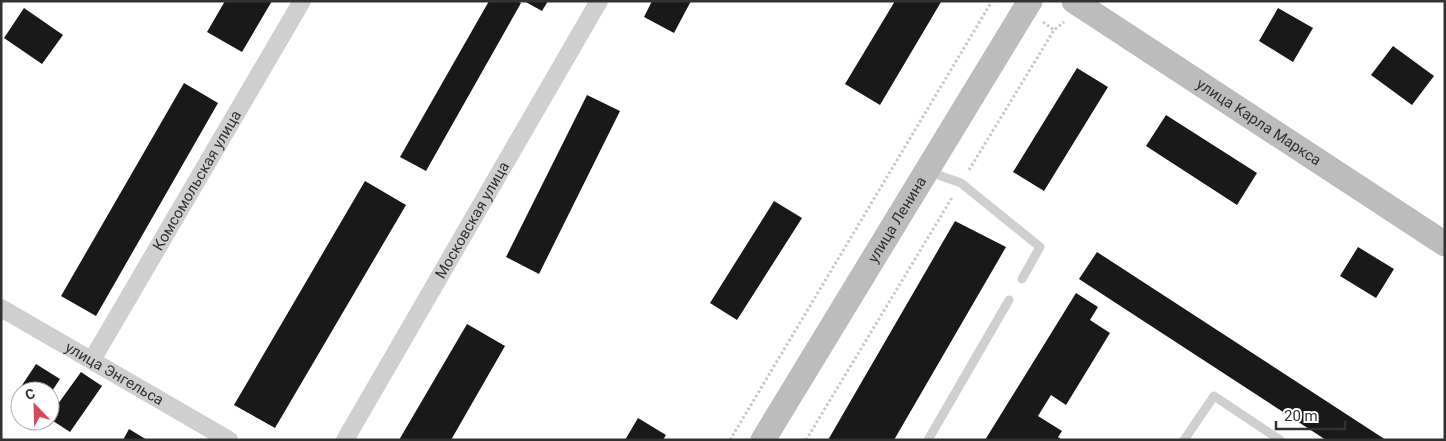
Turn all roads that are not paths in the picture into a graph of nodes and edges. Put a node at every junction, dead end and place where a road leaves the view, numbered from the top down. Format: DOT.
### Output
graph roads {
  1 [pos="302,1"];
  2 [pos="599,1"];
  3 [pos="1030,1"];
  4 [pos="1078,4"];
  5 [pos="927,171"];
  6 [pos="1445,244"];
  7 [pos="1022,279"];
  8 [pos="1009,300"];
  9 [pos="1,308"];
  10 [pos="92,360"];
  11 [pos="229,440"];
  12 [pos="345,440"];
  13 [pos="763,440"];
  14 [pos="928,440"];
  15 [pos="1184,440"];
  16 [pos="1280,440"];
  1 -- 10 [label="street, Комсомольская улица"];
  2 -- 12 [label="street, Московская улица"];
  3 -- 5 [label="main road, улица Ленина"];
  4 -- 6 [label="main road, улица Карла Маркса"];
  5 -- 7 [label="lane"];
  5 -- 13 [label="main road, улица Ленина"];
  8 -- 14 [label="lane"];
  9 -- 10 [label="street, улица Энгельса"];
  10 -- 11 [label="street, улица Энгельса"];
  15 -- 16 [label="lane"];
}
